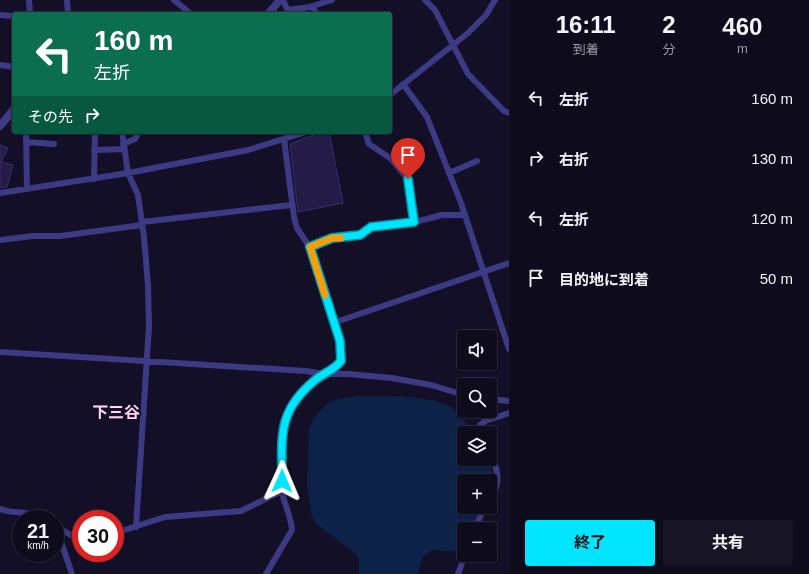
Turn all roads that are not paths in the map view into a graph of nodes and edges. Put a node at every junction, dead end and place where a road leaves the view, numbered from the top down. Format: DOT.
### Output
graph roads {
  1 [pos="29,0"];
  2 [pos="67,0"];
  3 [pos="174,0"];
  4 [pos="280,0"];
  5 [pos="283,0"];
  6 [pos="332,0"];
  7 [pos="495,0"];
  8 [pos="428,1"];
  9 [pos="312,6"];
  10 [pos="30,12"];
  11 [pos="68,12"];
  12 [pos="189,12"];
  13 [pos="270,12"];
  14 [pos="289,12"];
  15 [pos="316,12"];
  16 [pos="0,15"];
  17 [pos="12,16"];
  18 [pos="452,46"];
  19 [pos="0,66"];
  20 [pos="12,67"];
  21 [pos="403,84"];
  22 [pos="392,93"];
  23 [pos="12,111"];
  24 [pos="509,113"];
  25 [pos="0,126"];
  26 [pos="26,134"];
  27 [pos="95,134"];
  28 [pos="122,134"];
  29 [pos="138,134"];
  30 [pos="296,134"];
  31 [pos="366,134"];
  32 [pos="286,136"];
  33 [pos="26,142"];
  34 [pos="54,144"];
  35 [pos="124,147"];
  36 [pos="94,150"];
  37 [pos="477,161"];
  38 [pos="128,173"];
  39 [pos="449,174"];
  40 [pos="94,178"];
  41 [pos="27,189"];
  42 [pos="0,193"];
  43 [pos="291,205"];
  44 [pos="465,215"];
  45 [pos="414,222"];
  46 [pos="142,224"];
  47 [pos="0,240"];
  48 [pos="310,247"];
  49 [pos="509,263"];
  50 [pos="484,272"];
  51 [pos="334,323"];
  52 [pos="509,349"];
  53 [pos="0,352"];
  54 [pos="147,361"];
  55 [pos="323,374"];
  56 [pos="457,393"];
  57 [pos="497,400"];
  58 [pos="509,401"];
  59 [pos="509,413"];
  60 [pos="480,426"];
  61 [pos="495,466"];
  62 [pos="497,489"];
  63 [pos="282,491"];
  64 [pos="0,509"];
  65 [pos="12,512"];
  66 [pos="136,527"];
  67 [pos="124,530"];
  68 [pos="64,550"];
  69 [pos="462,562"];
  70 [pos="72,574"];
  71 [pos="266,574"];
  72 [pos="458,574"];
  1 -- 10 [label="street"];
  2 -- 11 [label="street"];
  3 -- 12 [label="street"];
  4 -- 13 [label="street"];
  5 -- 14 [label="street"];
  6 -- 9 [label="street"];
  7 -- 18 [label="street"];
  8 -- 18 [label="street"];
  9 -- 14 [label="street"];
  9 -- 15 [label="street"];
  16 -- 17 [label="street"];
  18 -- 21 [label="street"];
  18 -- 24 [label="street"];
  19 -- 20 [label="street"];
  21 -- 22 [label="street"];
  21 -- 39 [label="street"];
  23 -- 25 [label="street"];
  26 -- 33 [label="street"];
  27 -- 36 [label="street"];
  28 -- 35 [label="street"];
  29 -- 35 [label="street"];
  30 -- 32 [label="street"];
  31 -- 45 [label="street"];
  32 -- 38 [label="street"];
  32 -- 43 [label="street"];
  33 -- 34 [label="street"];
  33 -- 41 [label="street"];
  35 -- 36 [label="street"];
  35 -- 38 [label="street"];
  36 -- 40 [label="street"];
  37 -- 39 [label="street"];
  38 -- 40 [label="street"];
  38 -- 46 [label="street"];
  39 -- 44 [label="street"];
  40 -- 41 [label="street"];
  41 -- 42 [label="street"];
  43 -- 46 [label="street"];
  43 -- 48 [label="street"];
  44 -- 45 [label="street"];
  44 -- 50 [label="street"];
  45 -- 48 [label="street"];
  46 -- 47 [label="street"];
  46 -- 54 [label="street"];
  48 -- 51 [label="street"];
  49 -- 50 [label="street"];
  50 -- 51 [label="street"];
  50 -- 52 [label="street"];
  51 -- 55 [label="street"];
  53 -- 54 [label="street"];
  54 -- 55 [label="street"];
  54 -- 66 [label="street"];
  55 -- 56 [label="street"];
  55 -- 63 [label="street"];
  57 -- 58 [label="street"];
  59 -- 60 [label="street"];
  61 -- 62 [label="street"];
  63 -- 66 [label="street"];
  63 -- 71 [label="street"];
  64 -- 65 [label="street"];
  66 -- 67 [label="street"];
  68 -- 70 [label="street"];
  69 -- 72 [label="street"];
}
